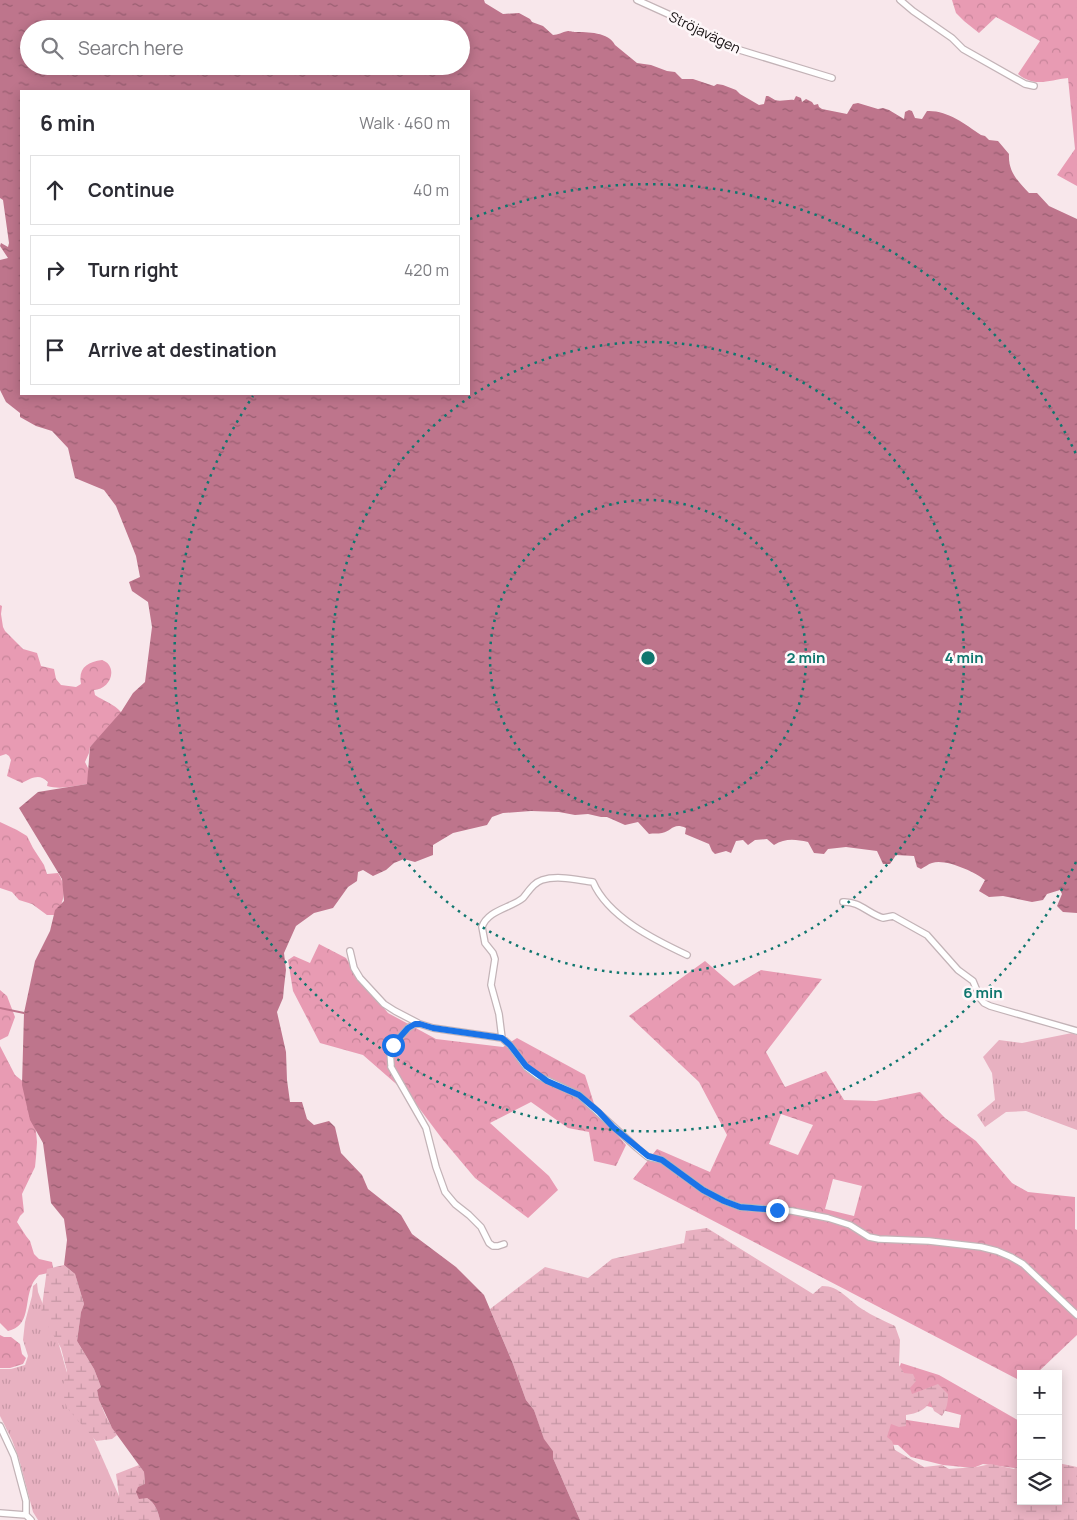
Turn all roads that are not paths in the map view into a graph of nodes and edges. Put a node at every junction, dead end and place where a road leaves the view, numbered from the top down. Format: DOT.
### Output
graph roads {
  1 [pos="637,0"];
  2 [pos="900,0"];
  3 [pos="832,78"];
  4 [pos="1034,86"];
  5 [pos="843,902"];
  6 [pos="350,951"];
  7 [pos="687,956"];
  8 [pos="420,1024"];
  9 [pos="1077,1031"];
  10 [pos="502,1038"];
  11 [pos="504,1244"];
  12 [pos="1077,1315"];
  13 [pos="0,1426"];
  14 [pos="0,1513"];
  15 [pos="26,1515"];
  16 [pos="32,1520"];
  1 -- 3 [label="street, Ströjavägen"];
  2 -- 4 [label="street"];
  5 -- 9 [label="street"];
  6 -- 8 [label="street"];
  7 -- 10 [label="street"];
  8 -- 10 [label="street"];
  8 -- 11 [label="street"];
  10 -- 12 [label="street"];
  13 -- 15 [label="street"];
  14 -- 15 [label="street"];
  15 -- 16 [label="street"];
}
